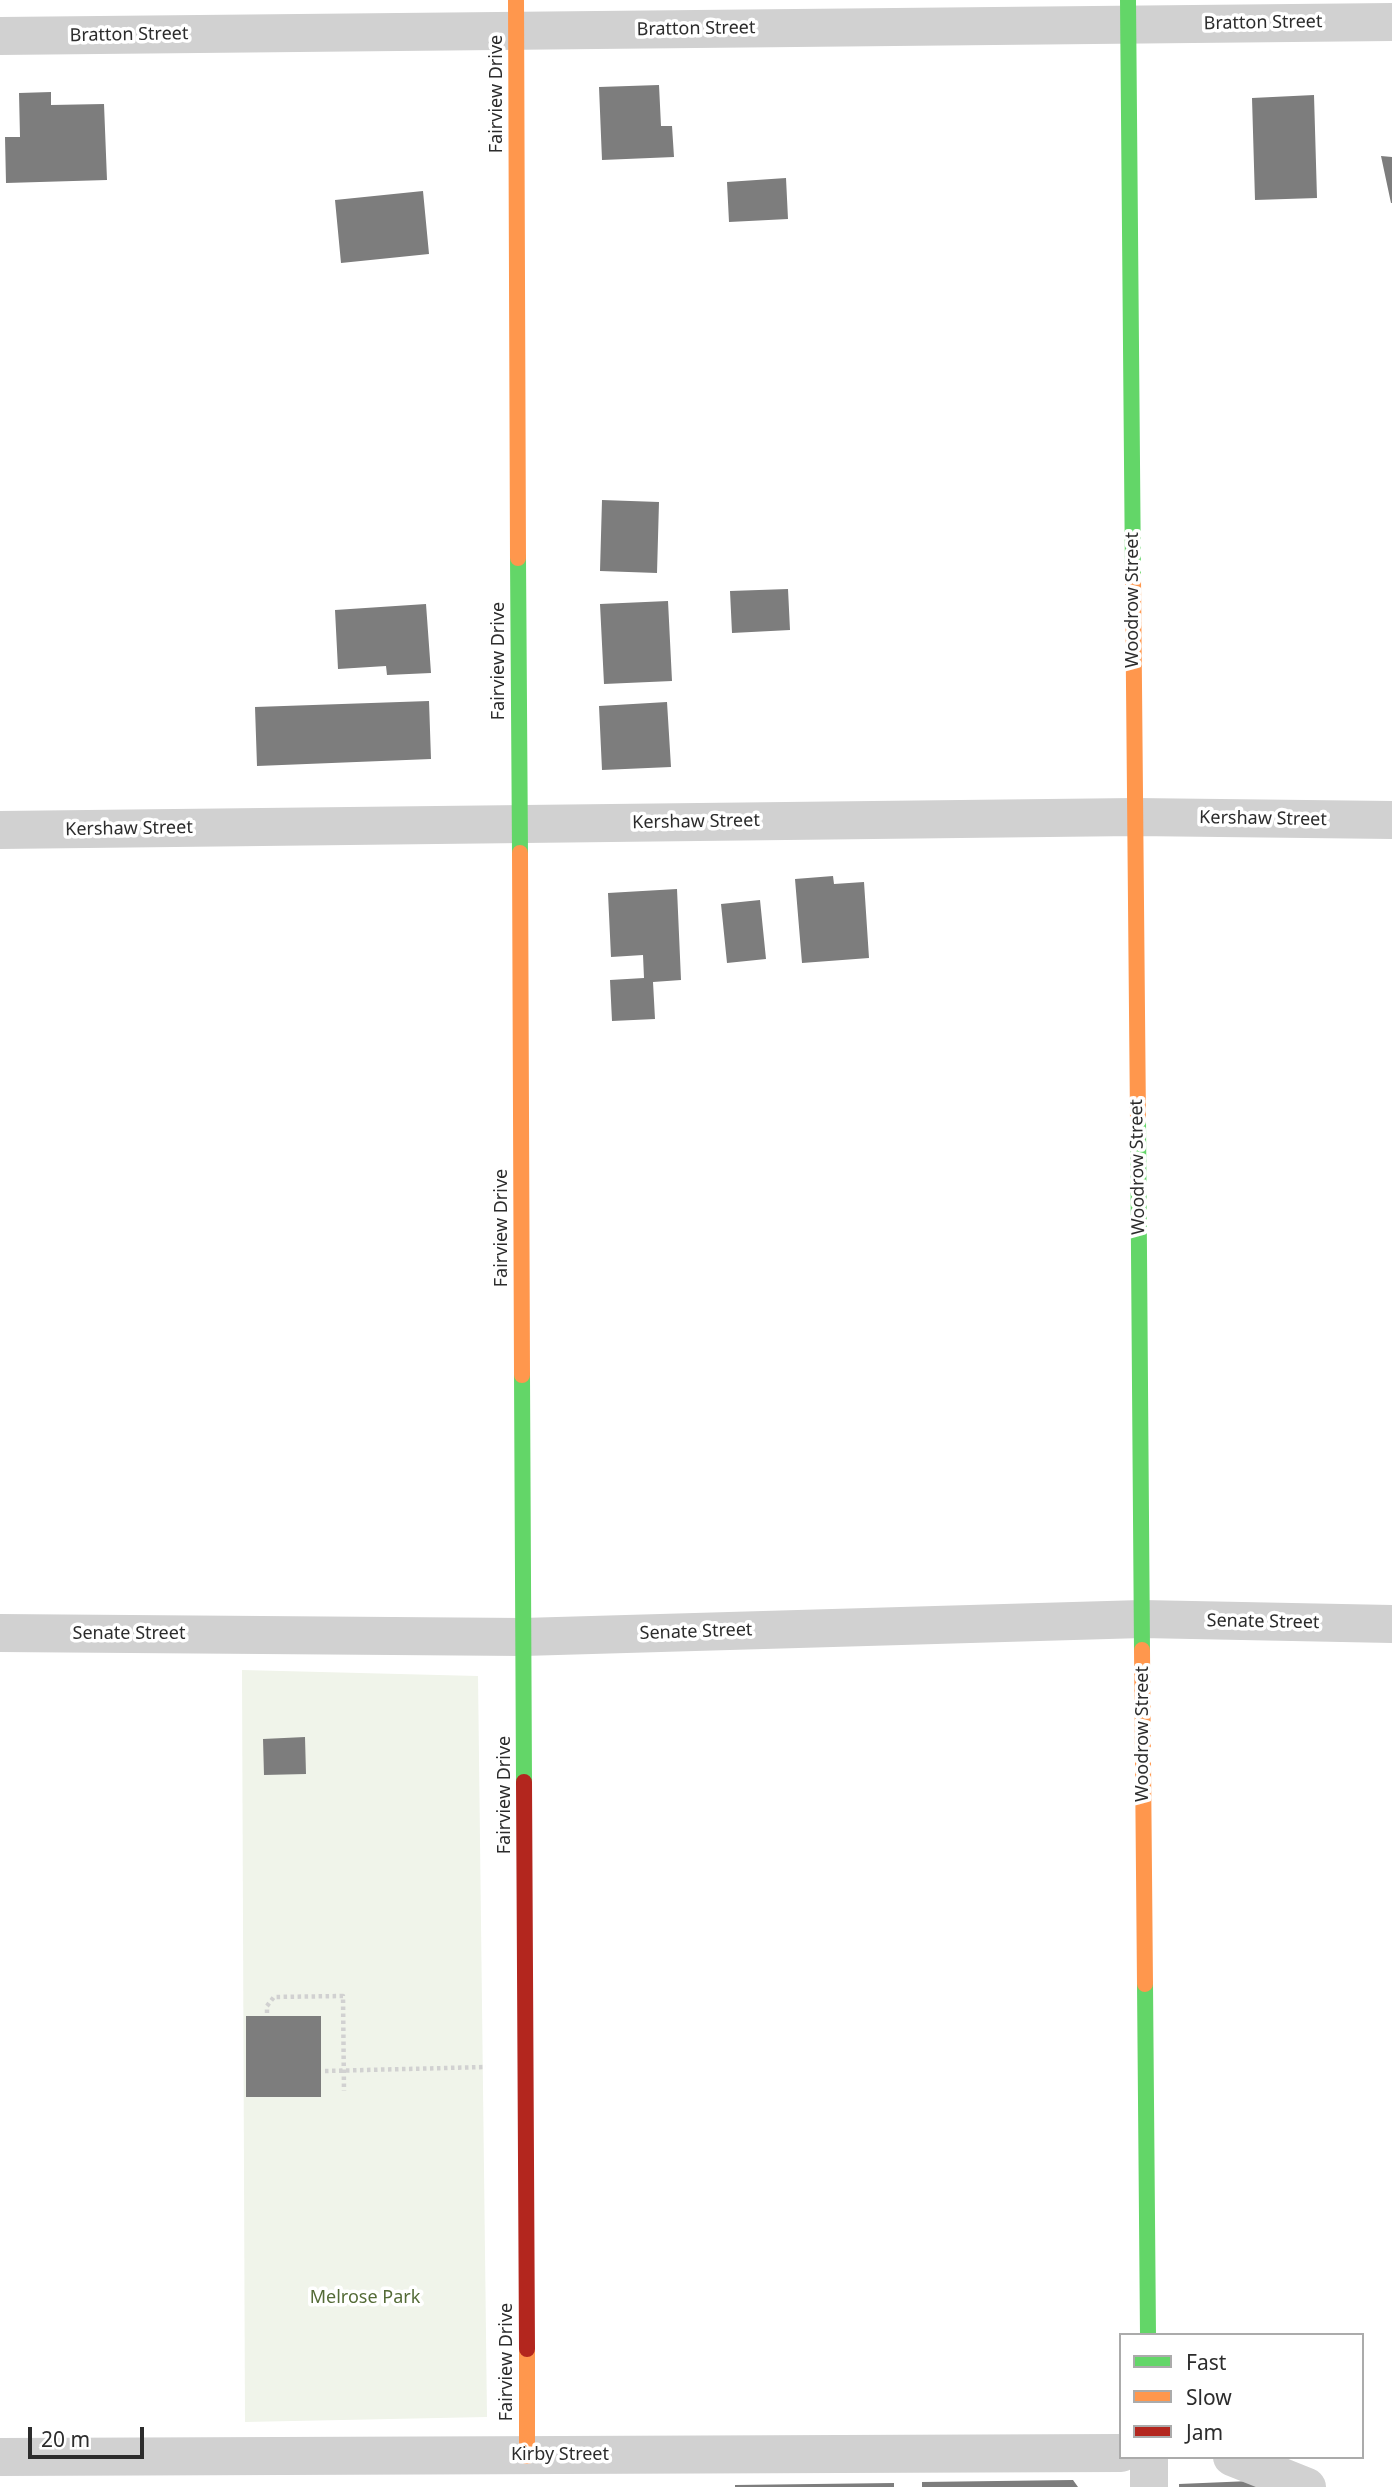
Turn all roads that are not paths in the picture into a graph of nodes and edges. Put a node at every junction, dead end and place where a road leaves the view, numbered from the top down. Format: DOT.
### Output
graph roads {
  1 [pos="1128,12"];
  2 [pos="516,15"];
  3 [pos="1392,22"];
  4 [pos="0,36"];
  5 [pos="1135,817"];
  6 [pos="1392,821"];
  7 [pos="519,825"];
  8 [pos="0,830"];
  9 [pos="1142,1619"];
  10 [pos="1392,1624"];
  11 [pos="0,1633"];
  12 [pos="523,1637"];
  13 [pos="1148,2333"];
  14 [pos="1119,2453"];
  15 [pos="527,2456"];
  16 [pos="0,2457"];
  17 [pos="1149,2459"];
  18 [pos="1237,2459"];
  19 [pos="1149,2487"];
  20 [pos="1307,2487"];
  1 -- 2 [label="street, Bratton Street"];
  1 -- 3 [label="street, Bratton Street"];
  1 -- 5 [label="street, Woodrow Street"];
  2 -- 4 [label="street, Bratton Street"];
  2 -- 7 [label="street, Fairview Drive"];
  5 -- 6 [label="street, Kershaw Street"];
  5 -- 7 [label="street, Kershaw Street"];
  5 -- 9 [label="street, Woodrow Street"];
  7 -- 8 [label="street, Kershaw Street"];
  7 -- 12 [label="street, Fairview Drive"];
  9 -- 10 [label="street, Senate Street"];
  9 -- 12 [label="street, Senate Street"];
  9 -- 13 [label="street, Woodrow Street"];
  11 -- 12 [label="street, Senate Street"];
  12 -- 15 [label="street, Fairview Drive"];
  14 -- 15 [label="street, Kirby Street"];
  15 -- 16 [label="street, Kirby Street"];
  17 -- 19 [label="street"];
  18 -- 20 [label="street"];
}
